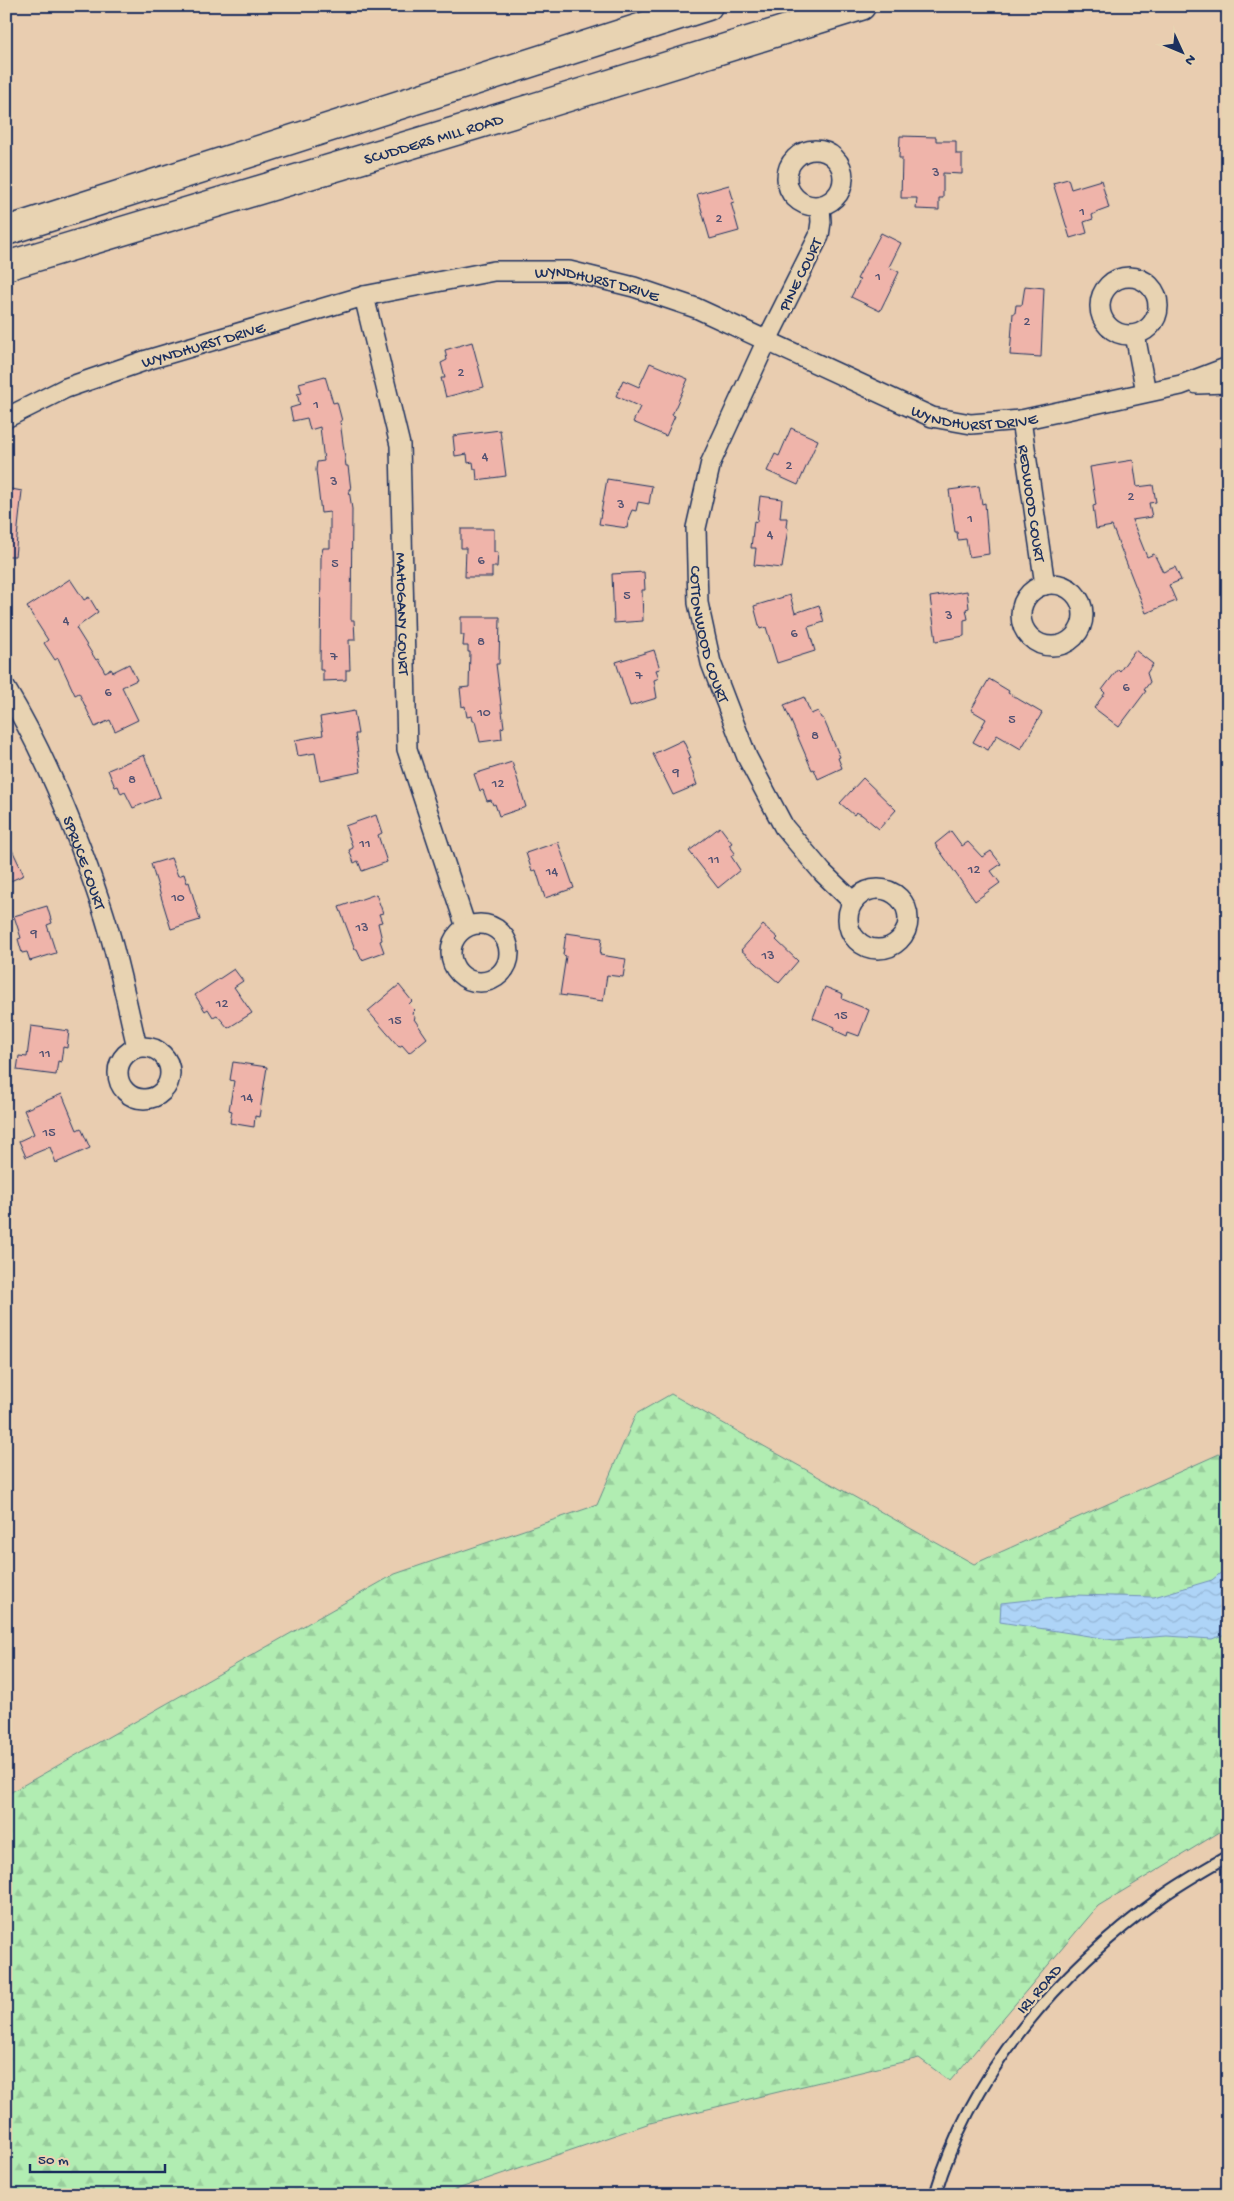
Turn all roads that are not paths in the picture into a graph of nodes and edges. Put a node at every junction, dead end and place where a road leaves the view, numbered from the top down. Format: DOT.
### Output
graph roads {
  1 [pos="708,6"];
  2 [pos="861,6"];
  3 [pos="820,206"];
  4 [pos="6,231"];
  5 [pos="6,266"];
  6 [pos="364,296"];
  7 [pos="1135,335"];
  8 [pos="767,340"];
  9 [pos="1228,367"];
  10 [pos="1228,383"];
  11 [pos="1181,385"];
  12 [pos="1146,392"];
  13 [pos="6,418"];
  14 [pos="1021,420"];
  15 [pos="1044,585"];
  16 [pos="6,689"];
  17 [pos="853,902"];
  18 [pos="466,927"];
  19 [pos="137,1047"];
  20 [pos="1228,1856"];
  21 [pos="935,2195"];
  1 -- 4 [label="main road"];
  2 -- 5 [label="main road, SCUDDERS MILL ROAD"];
  3 -- 8 [label="street, PINE COURT"];
  6 -- 8 [label="street, WYNDHURST DRIVE"];
  6 -- 13 [label="street, WYNDHURST DRIVE"];
  6 -- 18 [label="street, MAHOGANY COURT"];
  7 -- 12 [label="street"];
  8 -- 14 [label="street, WYNDHURST DRIVE"];
  8 -- 17 [label="street, COTTONWOOD COURT"];
  9 -- 11 [label="street, WYNDHURST DRIVE"];
  10 -- 11 [label="street, WYNDHURST DRIVE"];
  11 -- 12 [label="street, WYNDHURST DRIVE"];
  12 -- 14 [label="street, WYNDHURST DRIVE"];
  14 -- 15 [label="street, REDWOOD COURT"];
  16 -- 19 [label="street, SPRUCE COURT"];
  20 -- 21 [label="lane, IRL ROAD"];
}
